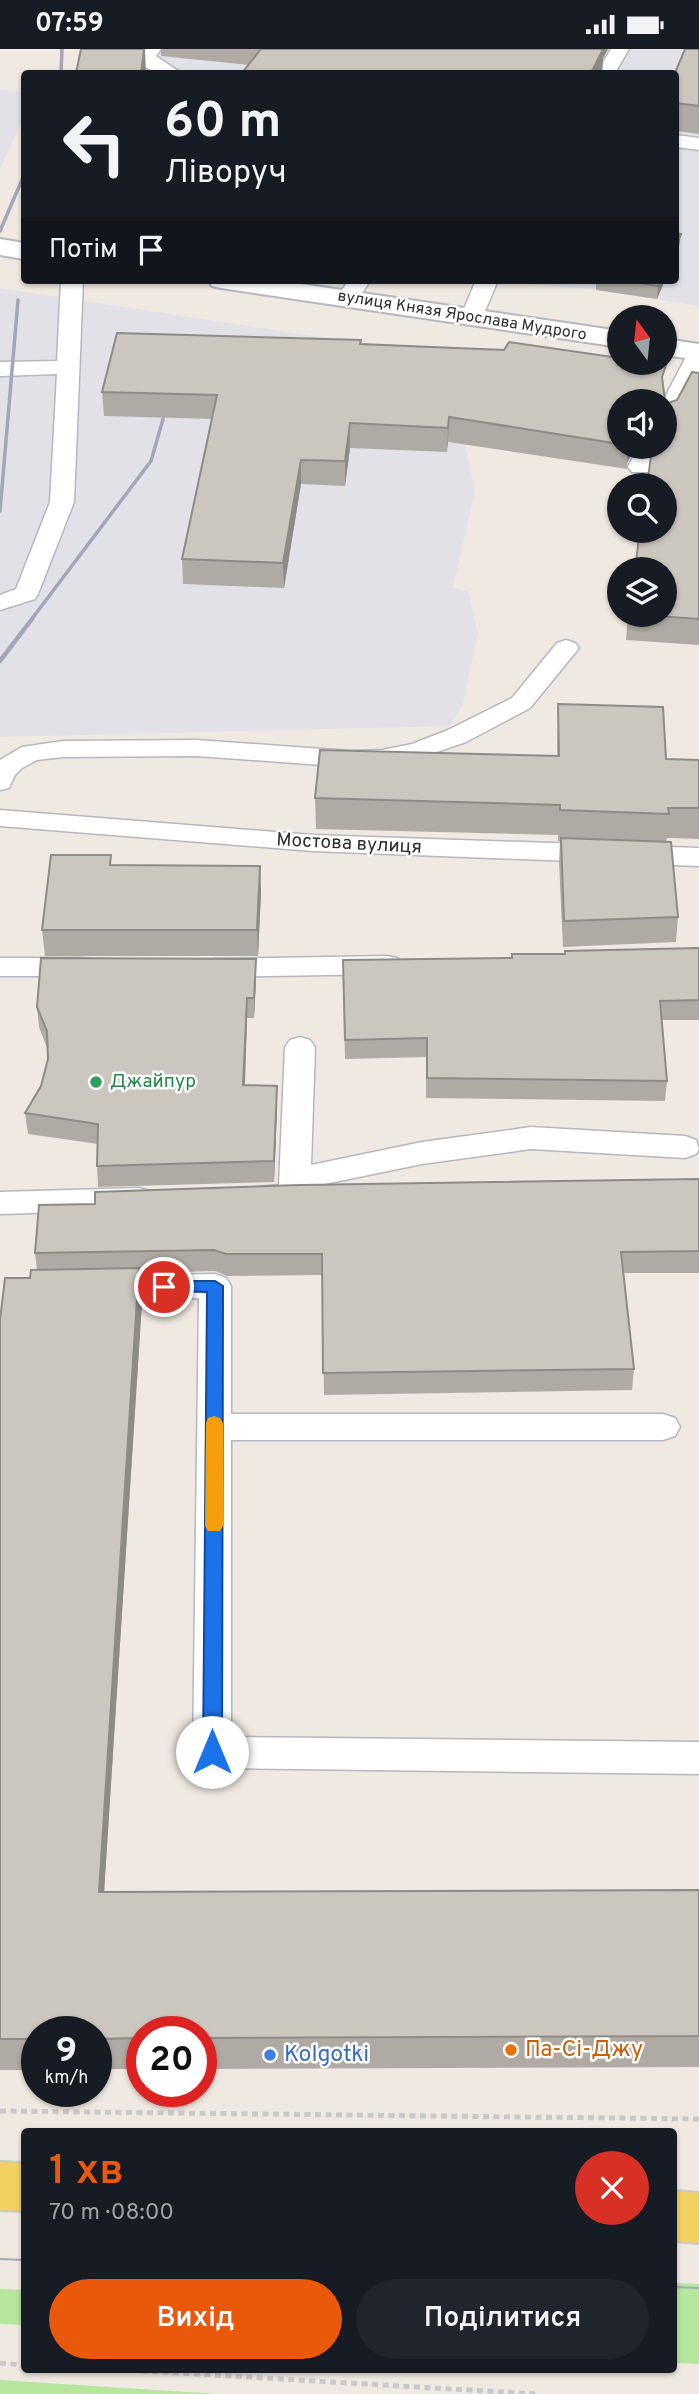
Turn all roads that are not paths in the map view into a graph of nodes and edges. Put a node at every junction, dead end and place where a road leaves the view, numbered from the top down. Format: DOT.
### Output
graph roads {
  1 [pos="152,49"];
  2 [pos="620,49"];
  3 [pos="167,70"];
  4 [pos="608,70"];
  5 [pos="679,141"];
  6 [pos="699,144"];
  7 [pos="0,247"];
  8 [pos="21,250"];
  9 [pos="72,284"];
  10 [pos="280,284"];
  11 [pos="485,284"];
  12 [pos="354,289"];
  13 [pos="472,316"];
  14 [pos="607,337"];
  15 [pos="677,349"];
  16 [pos="699,352"];
  17 [pos="69,367"];
  18 [pos="0,369"];
  19 [pos="677,395"];
  20 [pos="644,459"];
  21 [pos="640,467"];
  22 [pos="0,603"];
  23 [pos="566,648"];
  24 [pos="0,782"];
  25 [pos="0,818"];
  26 [pos="699,856"];
  27 [pos="409,964"];
  28 [pos="0,967"];
  29 [pos="108,967"];
  30 [pos="189,968"];
  31 [pos="300,1048"];
  32 [pos="685,1147"];
  33 [pos="294,1175"];
  34 [pos="238,1197"];
  35 [pos="168,1199"];
  36 [pos="0,1203"];
  37 [pos="67,1289"];
  38 [pos="214,1427"];
  39 [pos="663,1427"];
  40 [pos="699,1758"];
  41 [pos="0,2186"];
  42 [pos="21,2187"];
  43 [pos="677,2216"];
  44 [pos="699,2218"];
  1 -- 3 [label="lane"];
  2 -- 4 [label="lane"];
  5 -- 6 [label="lane"];
  7 -- 8 [label="main road"];
  9 -- 17 [label="lane"];
  10 -- 12 [label="main road, вулиця Князя Ярослава Мудрого"];
  11 -- 13 [label="lane"];
  12 -- 13 [label="main road, вулиця Князя Ярослава Мудрого"];
  13 -- 14 [label="main road, вулиця Князя Ярослава Мудрого"];
  15 -- 16 [label="main road"];
  16 -- 19 [label="lane"];
  17 -- 18 [label="lane"];
  17 -- 22 [label="lane"];
  20 -- 21 [label="lane"];
  23 -- 24 [label="lane"];
  25 -- 26 [label="lane, Мостова вулиця"];
  27 -- 30 [label="lane"];
  28 -- 29 [label="lane"];
  31 -- 33 [label="lane"];
  32 -- 33 [label="lane"];
  33 -- 34 [label="lane"];
  35 -- 36 [label="lane"];
  37 -- 38 [label="lane"];
  38 -- 39 [label="lane"];
  38 -- 40 [label="lane"];
  41 -- 42 [label="main road"];
  43 -- 44 [label="main road"];
}
